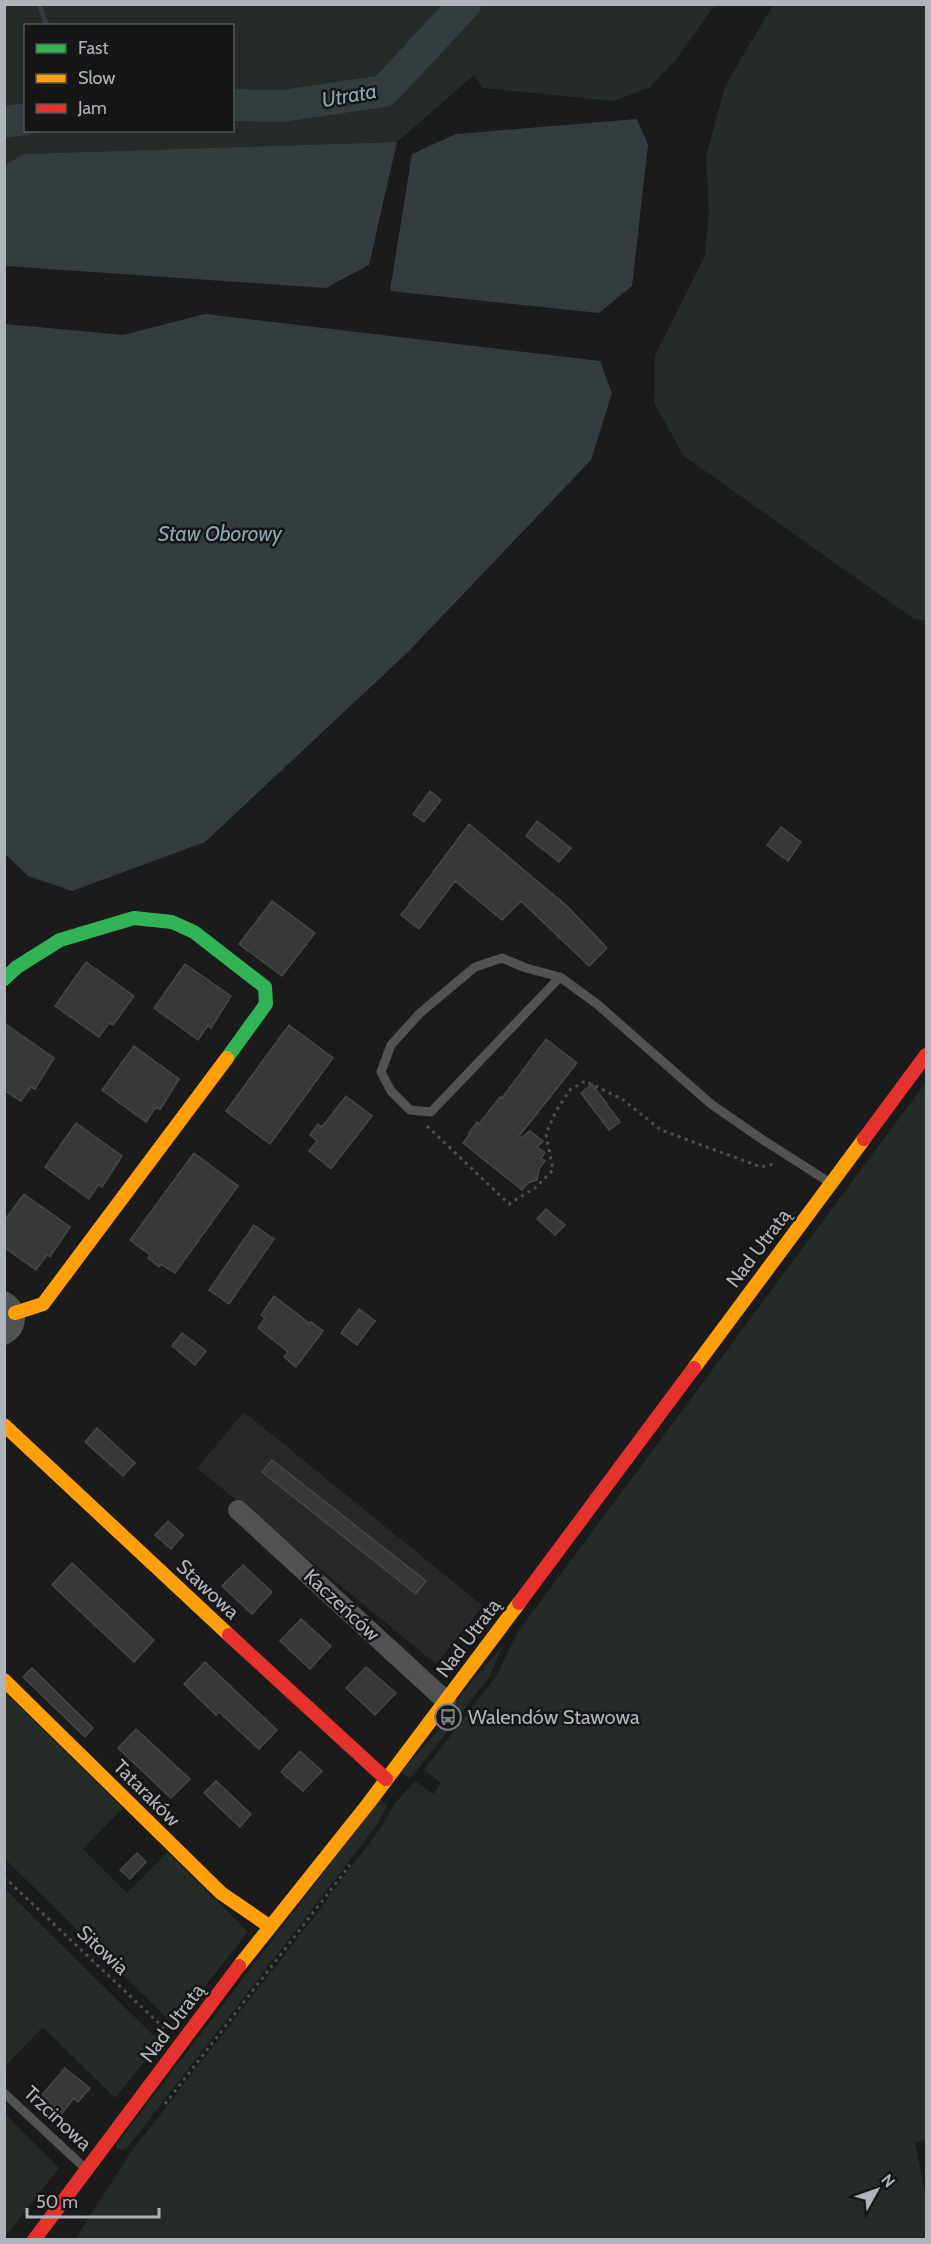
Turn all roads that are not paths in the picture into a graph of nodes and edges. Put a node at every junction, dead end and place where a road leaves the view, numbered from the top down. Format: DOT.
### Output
graph roads {
  1 [pos="560,977"];
  2 [pos="4,979"];
  3 [pos="927,1055"];
  4 [pos="831,1183"];
  5 [pos="10,1307"];
  6 [pos="4,1335"];
  7 [pos="4,1425"];
  8 [pos="238,1510"];
  9 [pos="4,1680"];
  10 [pos="446,1701"];
  11 [pos="386,1779"];
  12 [pos="269,1926"];
  13 [pos="4,2093"];
  14 [pos="87,2169"];
  15 [pos="34,2240"];
  1 -- 1 [label="lane"];
  1 -- 4 [label="lane"];
  2 -- 5 [label="street"];
  3 -- 4 [label="street, Nad Utratą"];
  4 -- 10 [label="street, Nad Utratą"];
  5 -- 6 [label="street"];
  7 -- 11 [label="street, Stawowa"];
  8 -- 10 [label="street, Kaczeńców"];
  9 -- 12 [label="street, Tataraków"];
  10 -- 11 [label="street, Nad Utratą"];
  11 -- 12 [label="street, Nad Utratą"];
  12 -- 14 [label="street, Nad Utratą"];
  13 -- 14 [label="lane, Trzcinowa"];
  14 -- 15 [label="street, Nad Utratą"];
}
